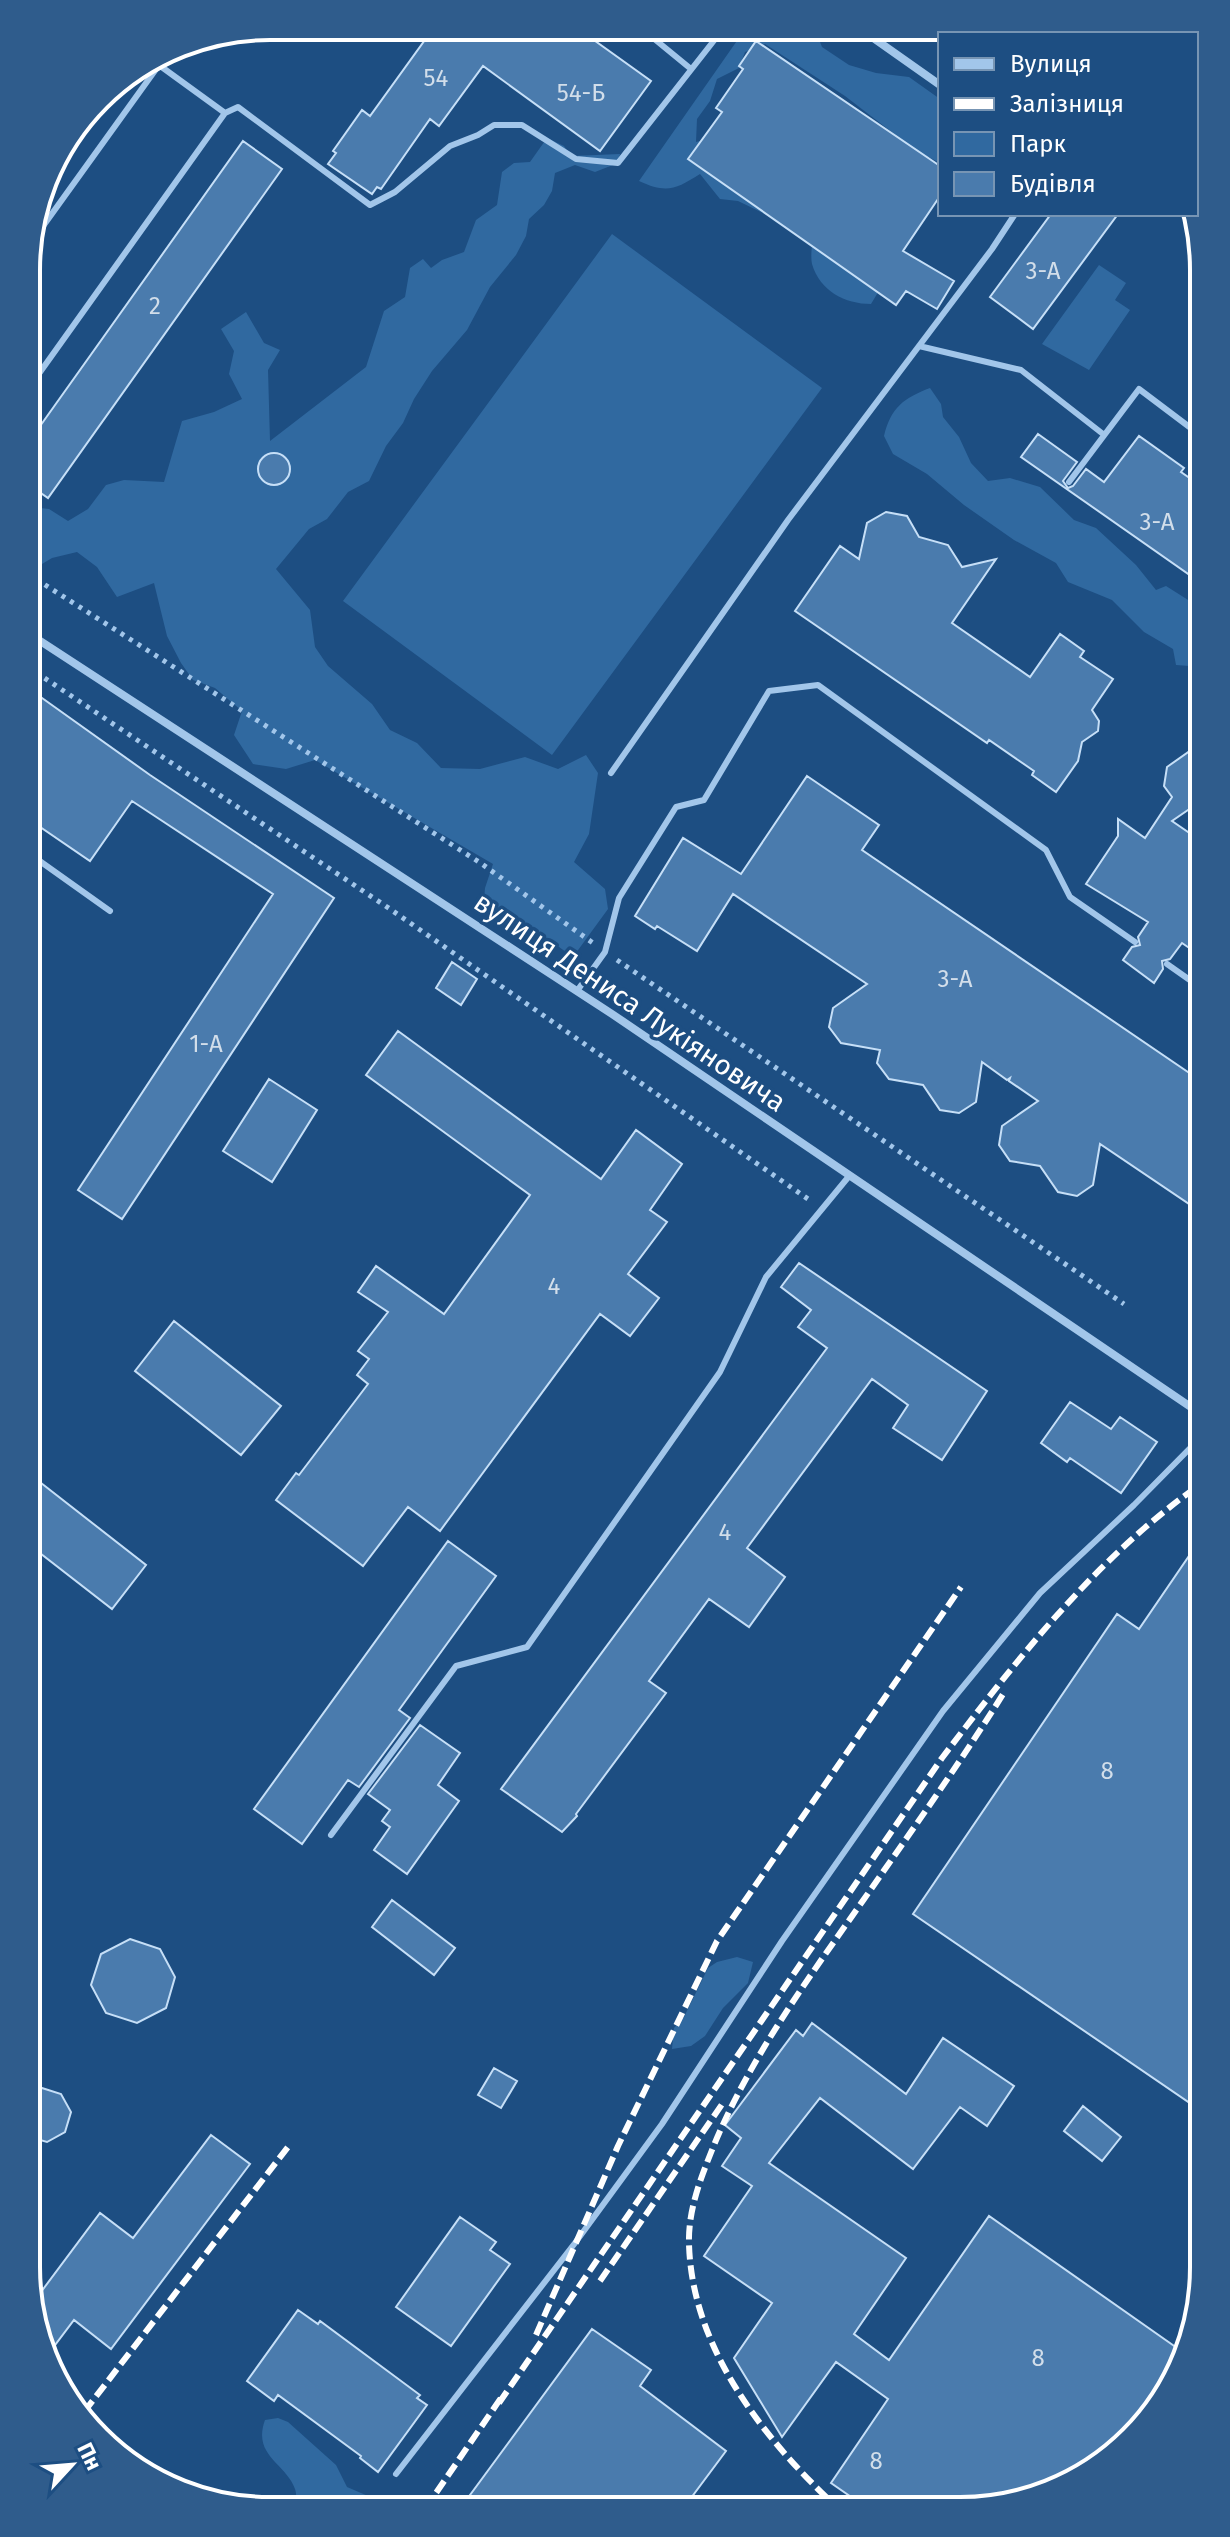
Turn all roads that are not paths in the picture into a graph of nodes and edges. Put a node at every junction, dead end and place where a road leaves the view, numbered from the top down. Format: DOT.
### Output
graph roads {
  1 [pos="656,40"];
  2 [pos="714,40"];
  3 [pos="876,40"];
  4 [pos="162,67"];
  5 [pos="691,69"];
  6 [pos="154,71"];
  7 [pos="938,84"];
  8 [pos="225,113"];
  9 [pos="1014,216"];
  10 [pos="45,223"];
  11 [pos="919,346"];
  12 [pos="40,372"];
  13 [pos="1190,427"];
  14 [pos="1103,434"];
  15 [pos="1069,482"];
  16 [pos="40,641"];
  17 [pos="611,773"];
  18 [pos="40,861"];
  19 [pos="110,911"];
  20 [pos="1135,942"];
  21 [pos="1167,964"];
  22 [pos="1190,980"];
  23 [pos="577,991"];
  24 [pos="850,1175"];
  25 [pos="1190,1406"];
  26 [pos="1190,1448"];
  27 [pos="331,1835"];
  28 [pos="396,2474"];
  1 -- 5 [label="lane"];
  2 -- 5 [label="lane"];
  3 -- 7 [label="street"];
  4 -- 8 [label="lane"];
  5 -- 8 [label="lane"];
  6 -- 10 [label="lane"];
  8 -- 12 [label="lane"];
  9 -- 11 [label="lane"];
  11 -- 14 [label="lane"];
  11 -- 17 [label="lane"];
  13 -- 14 [label="lane"];
  14 -- 15 [label="lane"];
  16 -- 23 [label="street, вулиця Дениса Лукіяновича"];
  18 -- 19 [label="lane"];
  20 -- 23 [label="lane"];
  21 -- 22 [label="lane"];
  23 -- 24 [label="street, вулиця Дениса Лукіяновича"];
  24 -- 25 [label="street, вулиця Дениса Лукіяновича"];
  24 -- 27 [label="lane"];
  26 -- 28 [label="lane"];
}
